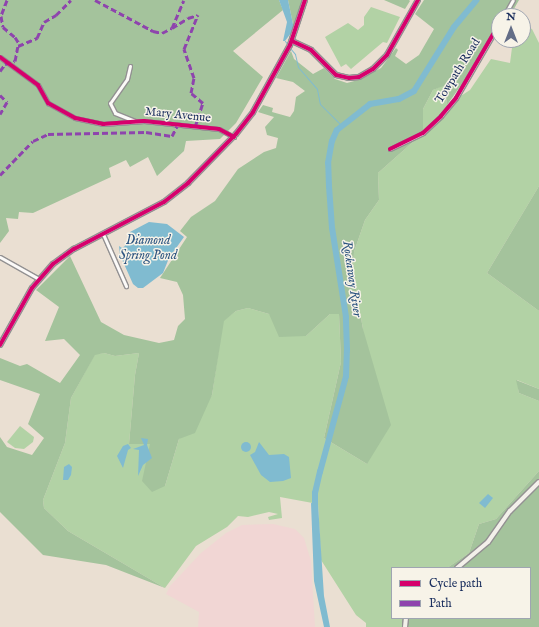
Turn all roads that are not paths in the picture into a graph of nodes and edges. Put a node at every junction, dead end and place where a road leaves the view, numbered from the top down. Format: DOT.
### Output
graph roads {
  1 [pos="305,0"];
  2 [pos="418,0"];
  3 [pos="491,38"];
  4 [pos="291,43"];
  5 [pos="0,56"];
  6 [pos="130,66"];
  7 [pos="135,121"];
  8 [pos="234,137"];
  9 [pos="390,149"];
  10 [pos="103,234"];
  11 [pos="0,257"];
  12 [pos="39,279"];
  13 [pos="126,286"];
  14 [pos="0,345"];
  15 [pos="539,482"];
  16 [pos="458,567"];
  1 -- 4 [label="street"];
  2 -- 4 [label="street"];
  3 -- 9 [label="street, Towpath Road"];
  4 -- 8 [label="street"];
  5 -- 7 [label="street, Mary Avenue"];
  6 -- 7 [label="street"];
  7 -- 8 [label="street, Mary Avenue"];
  8 -- 10 [label="street"];
  10 -- 12 [label="street"];
  10 -- 13 [label="street"];
  11 -- 12 [label="street"];
  12 -- 14 [label="street"];
  15 -- 16 [label="street"];
}
